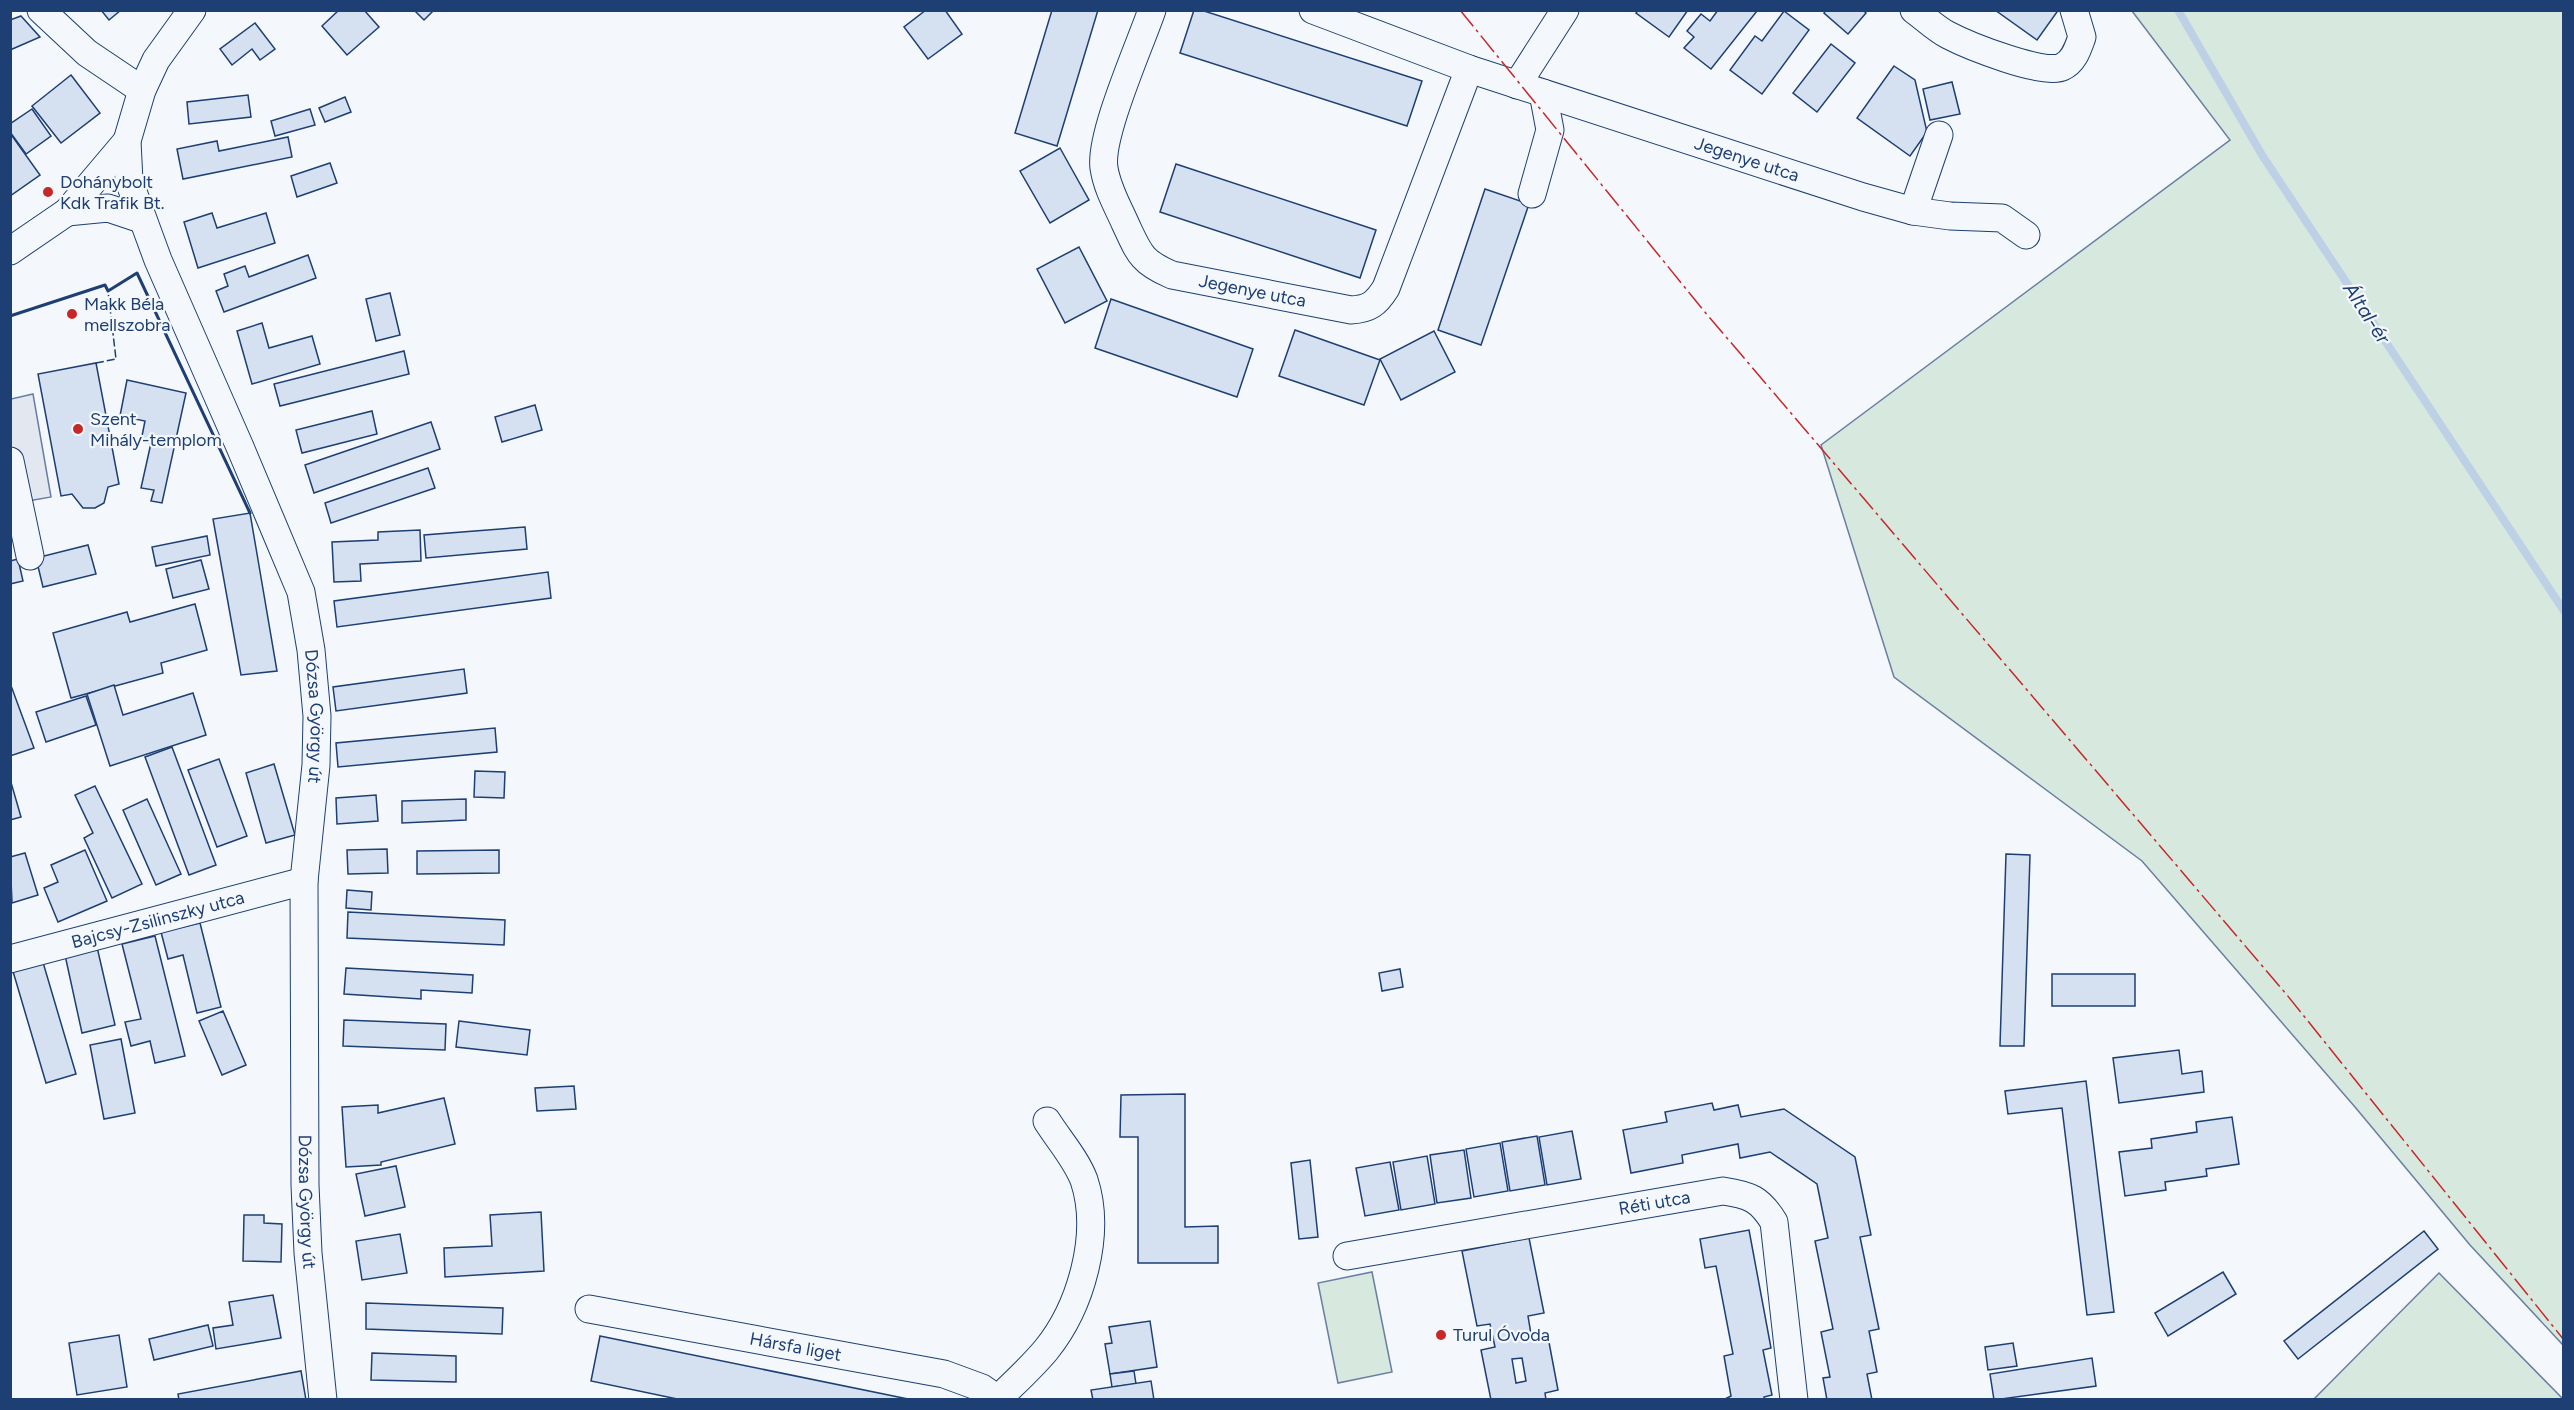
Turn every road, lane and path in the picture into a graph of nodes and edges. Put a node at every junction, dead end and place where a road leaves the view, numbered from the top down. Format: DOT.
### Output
graph roads {
  1 [pos="40,10"];
  2 [pos="192,10"];
  3 [pos="1152,10"];
  4 [pos="1313,10"];
  5 [pos="1565,10"];
  6 [pos="1914,10"];
  7 [pos="2074,10"];
  8 [pos="1469,69"];
  9 [pos="1517,85"];
  10 [pos="142,90"];
  11 [pos="1543,93"];
  12 [pos="1940,135"];
  13 [pos="127,141"];
  14 [pos="1532,194"];
  15 [pos="1913,211"];
  16 [pos="67,212"];
  17 [pos="141,219"];
  18 [pos="2026,235"];
  19 [pos="10,251"];
  20 [pos="10,461"];
  21 [pos="30,556"];
  22 [pos="304,881"];
  23 [pos="10,959"];
  24 [pos="1047,1121"];
  25 [pos="1347,1256"];
  26 [pos="589,1309"];
  27 [pos="998,1399"];
  28 [pos="323,1400"];
  29 [pos="1794,1400"];
  1 -- 10 [label="street"];
  2 -- 10 [label="street"];
  3 -- 8 [label="street, Jegenye utca"];
  4 -- 8 [label="street, Jegenye utca"];
  5 -- 9 [label="street"];
  6 -- 7 [label="street"];
  8 -- 9 [label="street, Jegenye utca"];
  9 -- 11 [label="street, Jegenye utca"];
  10 -- 13 [label="street"];
  11 -- 14 [label="street"];
  11 -- 15 [label="street, Jegenye utca"];
  12 -- 15 [label="street"];
  13 -- 16 [label="street"];
  13 -- 17 [label="street, Dózsa György út"];
  15 -- 18 [label="street, Jegenye utca"];
  16 -- 17 [label="street"];
  16 -- 19 [label="street"];
  17 -- 22 [label="street, Dózsa György út"];
  20 -- 21 [label="street"];
  22 -- 23 [label="street, Bajcsy-Zsilinszky utca"];
  22 -- 28 [label="street, Dózsa György út"];
  24 -- 27 [label="street, Hársfa liget"];
  25 -- 29 [label="street, Réti utca"];
  26 -- 27 [label="street, Hársfa liget"];
}
